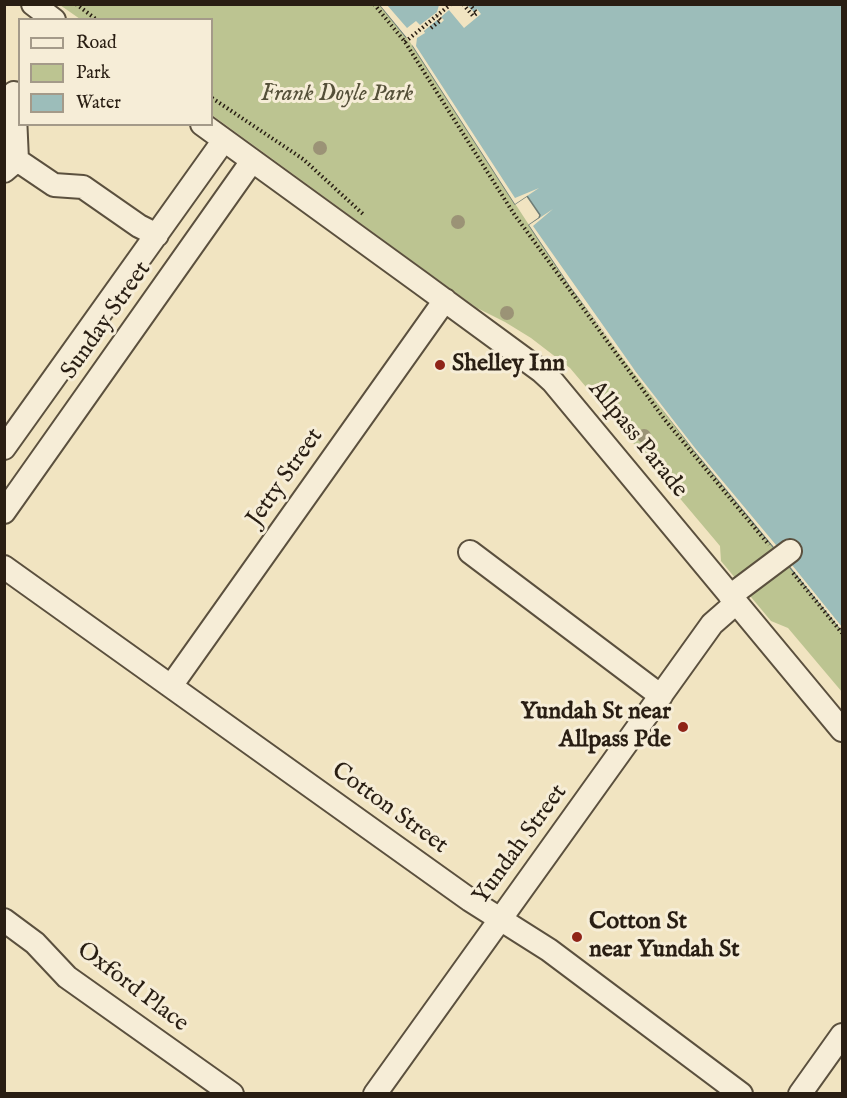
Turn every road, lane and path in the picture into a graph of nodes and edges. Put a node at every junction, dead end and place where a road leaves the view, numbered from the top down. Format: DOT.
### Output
graph roads {
  1 [pos="33,4"];
  2 [pos="76,4"];
  3 [pos="374,4"];
  4 [pos="451,4"];
  5 [pos="463,4"];
  6 [pos="470,5"];
  7 [pos="437,16"];
  8 [pos="51,18"];
  9 [pos="95,18"];
  10 [pos="431,28"];
  11 [pos="405,42"];
  12 [pos="15,93"];
  13 [pos="213,99"];
  14 [pos="205,126"];
  15 [pos="224,141"];
  16 [pos="252,160"];
  17 [pos="11,165"];
  18 [pos="363,214"];
  19 [pos="157,235"];
  20 [pos="445,300"];
  21 [pos="4,448"];
  22 [pos="4,512"];
  23 [pos="470,552"];
  24 [pos="785,555"];
  25 [pos="4,567"];
  26 [pos="733,600"];
  27 [pos="843,633"];
  28 [pos="171,686"];
  29 [pos="661,696"];
  30 [pos="843,730"];
  31 [pos="501,919"];
  32 [pos="4,920"];
  33 [pos="843,1035"];
  34 [pos="232,1094"];
  35 [pos="375,1094"];
  36 [pos="741,1094"];
  37 [pos="800,1094"];
  1 -- 8 [label="street"];
  2 -- 9 [label="path"];
  3 -- 11 [label="path"];
  4 -- 7 [label="path"];
  5 -- 6 [label="path"];
  7 -- 10 [label="path"];
  7 -- 11 [label="path"];
  11 -- 24 [label="path"];
  12 -- 17 [label="street"];
  13 -- 18 [label="path"];
  14 -- 15 [label="street, Allpass Parade"];
  15 -- 16 [label="street, Allpass Parade"];
  15 -- 19 [label="street, Sunday Street"];
  16 -- 20 [label="street, Allpass Parade"];
  16 -- 22 [label="street, Sunday Street"];
  17 -- 19 [label="street"];
  19 -- 21 [label="street, Sunday Street"];
  20 -- 26 [label="street, Allpass Parade"];
  20 -- 28 [label="street, Jetty Street"];
  23 -- 29 [label="street"];
  24 -- 26 [label="street, Yundah Street"];
  24 -- 27 [label="path"];
  25 -- 28 [label="street, Cotton Street"];
  26 -- 29 [label="street, Yundah Street"];
  26 -- 30 [label="street, Allpass Parade"];
  28 -- 31 [label="street, Cotton Street"];
  29 -- 31 [label="street, Yundah Street"];
  31 -- 35 [label="street, Yundah Street"];
  31 -- 36 [label="street, Cotton Street"];
  32 -- 34 [label="street, Oxford Place"];
  33 -- 37 [label="street"];
}
